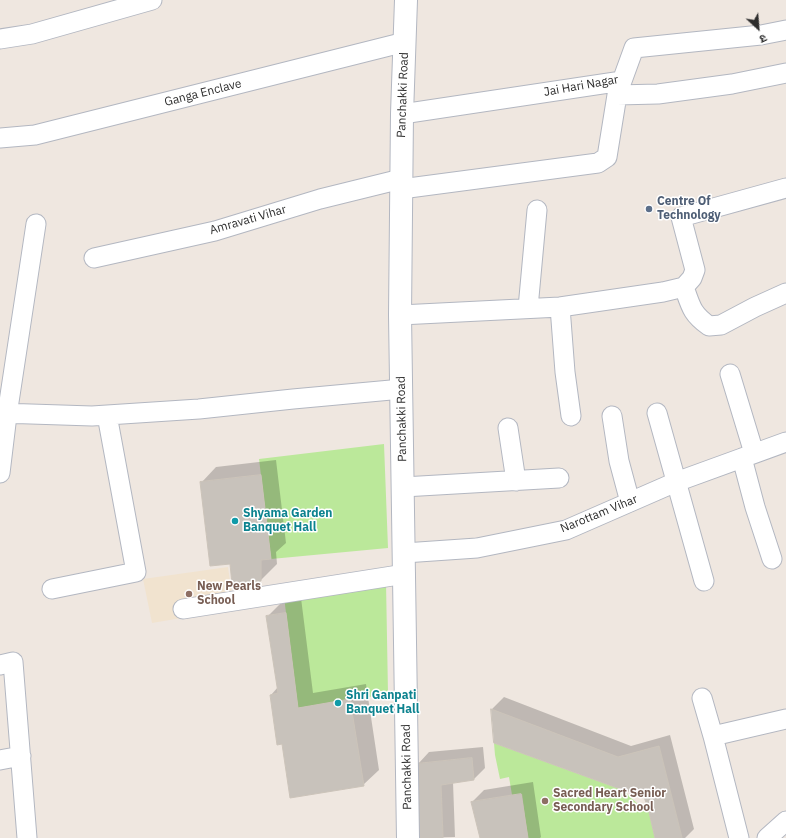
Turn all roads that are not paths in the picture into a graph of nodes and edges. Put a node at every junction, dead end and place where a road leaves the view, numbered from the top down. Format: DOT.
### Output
graph roads {
  1 [pos="152,0"];
  2 [pos="406,0"];
  3 [pos="786,30"];
  4 [pos="0,39"];
  5 [pos="405,42"];
  6 [pos="786,73"];
  7 [pos="620,88"];
  8 [pos="402,114"];
  9 [pos="0,138"];
  10 [pos="401,184"];
  11 [pos="786,188"];
  12 [pos="537,210"];
  13 [pos="36,224"];
  14 [pos="94,258"];
  15 [pos="684,287"];
  16 [pos="786,293"];
  17 [pos="560,306"];
  18 [pos="528,308"];
  19 [pos="400,315"];
  20 [pos="730,374"];
  21 [pos="402,389"];
  22 [pos="657,413"];
  23 [pos="3,414"];
  24 [pos="107,415"];
  25 [pos="571,416"];
  26 [pos="612,416"];
  27 [pos="508,428"];
  28 [pos="786,442"];
  29 [pos="748,455"];
  30 [pos="0,473"];
  31 [pos="559,478"];
  32 [pos="516,480"];
  33 [pos="676,482"];
  34 [pos="403,487"];
  35 [pos="630,502"];
  36 [pos="772,559"];
  37 [pos="404,563"];
  38 [pos="704,581"];
  39 [pos="52,589"];
  40 [pos="183,609"];
  41 [pos="0,665"];
  42 [pos="702,698"];
  43 [pos="786,719"];
  44 [pos="713,736"];
  45 [pos="21,756"];
  46 [pos="0,760"];
  47 [pos="786,821"];
  48 [pos="27,838"];
  49 [pos="408,838"];
  50 [pos="739,838"];
  51 [pos="767,838"];
  1 -- 4 [label="street"];
  2 -- 5 [label="main road, Panchakki Road"];
  3 -- 7 [label="street, Jai Hari Nagar"];
  5 -- 8 [label="main road, Panchakki Road"];
  5 -- 9 [label="street, Ganga Enclave"];
  6 -- 7 [label="street"];
  7 -- 8 [label="street, Jai Hari Nagar"];
  7 -- 10 [label="street, Amravati Vihar"];
  8 -- 10 [label="main road, Panchakki Road"];
  10 -- 14 [label="street, Amravati Vihar"];
  10 -- 19 [label="main road, Panchakki Road"];
  11 -- 15 [label="street"];
  12 -- 18 [label="street"];
  13 -- 23 [label="street"];
  15 -- 16 [label="street"];
  15 -- 17 [label="street"];
  17 -- 18 [label="street"];
  17 -- 25 [label="street"];
  18 -- 19 [label="street"];
  19 -- 21 [label="main road, Panchakki Road"];
  20 -- 29 [label="street"];
  21 -- 24 [label="street"];
  21 -- 34 [label="main road, Panchakki Road"];
  22 -- 33 [label="street"];
  23 -- 24 [label="street"];
  23 -- 30 [label="street"];
  24 -- 39 [label="street"];
  26 -- 35 [label="street"];
  27 -- 32 [label="street"];
  28 -- 29 [label="street, Narottam Vihar"];
  29 -- 33 [label="street, Narottam Vihar"];
  29 -- 36 [label="street"];
  31 -- 32 [label="street"];
  32 -- 34 [label="street"];
  33 -- 35 [label="street, Narottam Vihar"];
  33 -- 38 [label="street"];
  34 -- 37 [label="main road, Panchakki Road"];
  35 -- 37 [label="street, Narottam Vihar"];
  37 -- 40 [label="street, Narottam Vihar"];
  37 -- 49 [label="main road, Panchakki Road"];
  41 -- 45 [label="street"];
  42 -- 44 [label="street"];
  43 -- 44 [label="street"];
  44 -- 50 [label="street"];
  45 -- 46 [label="street"];
  45 -- 48 [label="street"];
  47 -- 51 [label="street"];
}
